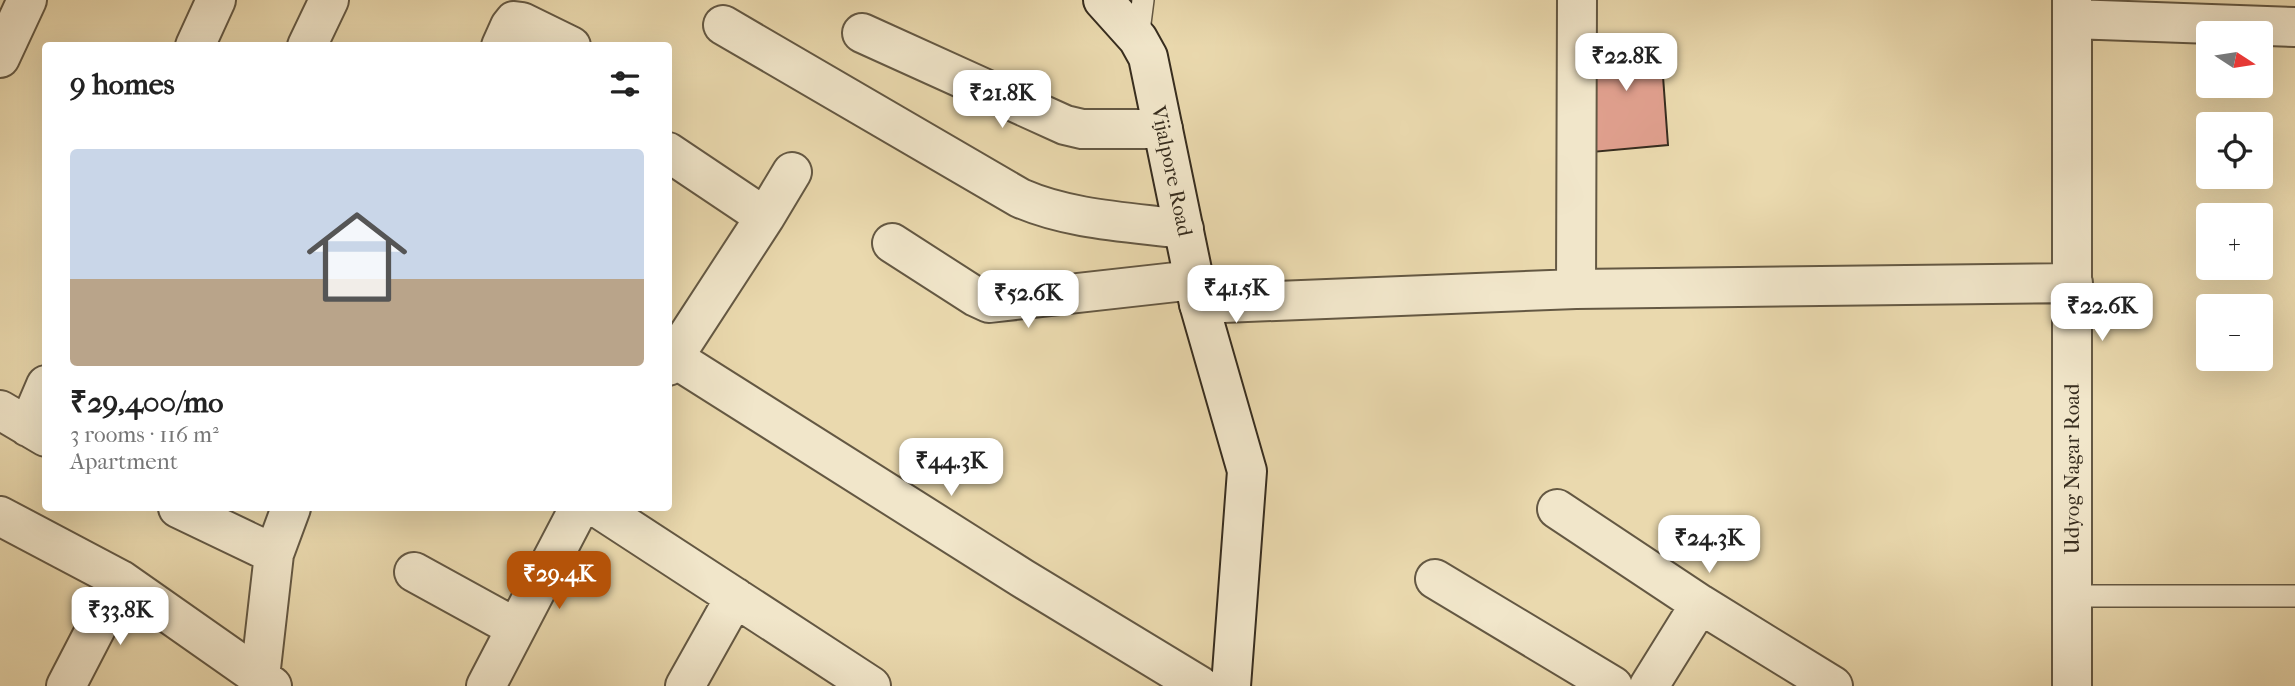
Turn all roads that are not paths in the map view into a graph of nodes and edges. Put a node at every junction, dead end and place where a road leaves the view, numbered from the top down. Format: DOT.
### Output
graph roads {
  1 [pos="216,0"];
  2 [pos="329,0"];
  3 [pos="1103,0"];
  4 [pos="1143,0"];
  5 [pos="1577,0"];
  6 [pos="16,6"];
  7 [pos="2072,10"];
  8 [pos="723,25"];
  9 [pos="2295,27"];
  10 [pos="862,33"];
  11 [pos="1138,39"];
  12 [pos="197,42"];
  13 [pos="309,42"];
  14 [pos="503,42"];
  15 [pos="563,42"];
  16 [pos="0,58"];
  17 [pos="1163,129"];
  18 [pos="672,155"];
  19 [pos="792,172"];
  20 [pos="765,218"];
  21 [pos="1184,229"];
  22 [pos="892,243"];
  23 [pos="2073,283"];
  24 [pos="1576,289"];
  25 [pos="1196,292"];
  26 [pos="672,360"];
  27 [pos="672,363"];
  28 [pos="42,393"];
  29 [pos="24,425"];
  30 [pos="1557,509"];
  31 [pos="184,511"];
  32 [pos="291,511"];
  33 [pos="577,511"];
  34 [pos="603,511"];
  35 [pos="4,527"];
  36 [pos="274,554"];
  37 [pos="414,572"];
  38 [pos="1435,579"];
  39 [pos="121,580"];
  40 [pos="2072,596"];
  41 [pos="2295,596"];
  42 [pos="735,597"];
  43 [pos="1700,604"];
  44 [pos="516,628"];
  45 [pos="266,682"];
  46 [pos="66,686"];
  47 [pos="486,686"];
  48 [pos="685,686"];
  49 [pos="871,686"];
  50 [pos="1200,686"];
  51 [pos="1231,686"];
  52 [pos="1613,686"];
  53 [pos="1649,686"];
  54 [pos="1833,686"];
  55 [pos="2072,686"];
  1 -- 12 [label="street"];
  2 -- 13 [label="street"];
  3 -- 11 [label="street, Vijalpore Road"];
  4 -- 11 [label="lane"];
  5 -- 24 [label="street"];
  6 -- 16 [label="street"];
  7 -- 9 [label="street"];
  7 -- 23 [label="street, Udyog Nagar Road"];
  8 -- 21 [label="street"];
  10 -- 17 [label="street"];
  11 -- 17 [label="street, Vijalpore Road"];
  14 -- 15 [label="street"];
  17 -- 21 [label="street, Vijalpore Road"];
  18 -- 20 [label="street"];
  19 -- 20 [label="street"];
  20 -- 26 [label="street"];
  21 -- 25 [label="street, Vijalpore Road"];
  22 -- 25 [label="street"];
  23 -- 24 [label="street"];
  23 -- 40 [label="street, Udyog Nagar Road"];
  24 -- 25 [label="street"];
  25 -- 51 [label="street, Vijalpore Road"];
  27 -- 50 [label="street"];
  28 -- 29 [label="street"];
  30 -- 43 [label="street"];
  31 -- 36 [label="street"];
  32 -- 36 [label="street"];
  33 -- 44 [label="street"];
  34 -- 42 [label="street"];
  35 -- 39 [label="street"];
  36 -- 45 [label="street"];
  37 -- 44 [label="street"];
  38 -- 52 [label="street"];
  39 -- 45 [label="street"];
  39 -- 46 [label="street"];
  40 -- 41 [label="lane"];
  40 -- 55 [label="street, Udyog Nagar Road"];
  42 -- 48 [label="street"];
  42 -- 49 [label="street"];
  43 -- 53 [label="street"];
  43 -- 54 [label="street"];
  44 -- 47 [label="street"];
}
